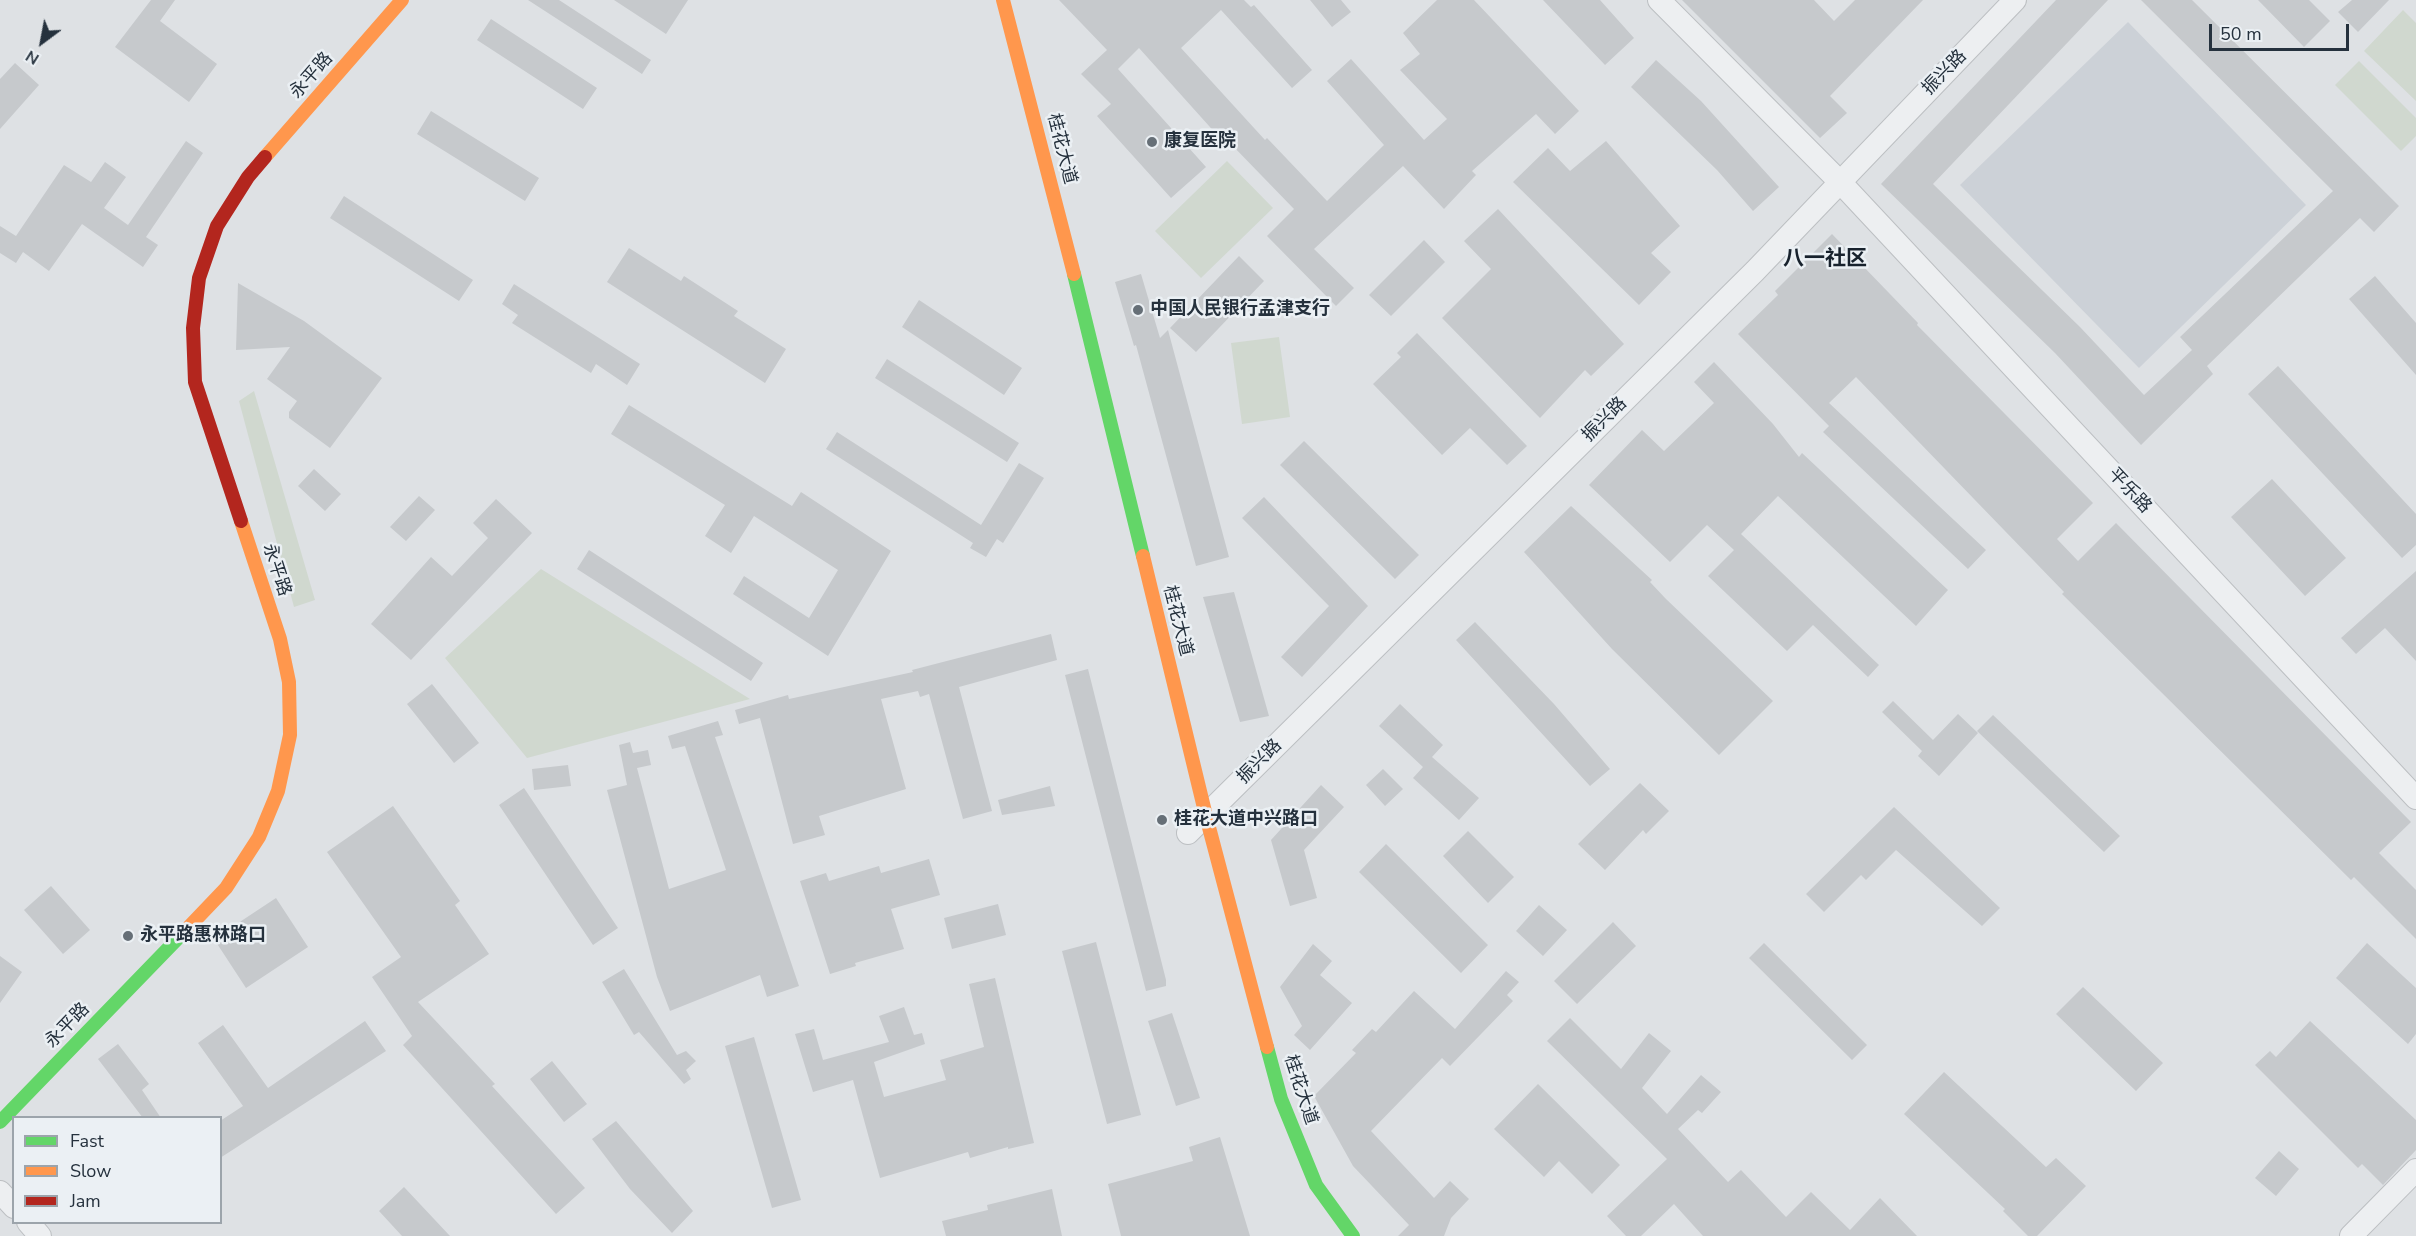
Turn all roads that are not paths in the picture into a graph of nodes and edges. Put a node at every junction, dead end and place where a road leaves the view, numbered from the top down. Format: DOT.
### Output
graph roads {
  1 [pos="402,0"];
  2 [pos="1003,0"];
  3 [pos="1659,0"];
  4 [pos="2015,0"];
  5 [pos="1841,183"];
  6 [pos="2416,798"];
  7 [pos="1193,829"];
  8 [pos="0,1122"];
  9 [pos="2416,1170"];
  10 [pos="0,1192"];
  11 [pos="12,1205"];
  12 [pos="30,1224"];
  13 [pos="40,1236"];
  14 [pos="1353,1236"];
  15 [pos="2351,1236"];
  1 -- 8 [label="main road, 永平路"];
  2 -- 7 [label="main road, 桂花大道"];
  3 -- 5 [label="street, 平乐路"];
  4 -- 5 [label="street, 振兴路"];
  5 -- 6 [label="street, 平乐路"];
  5 -- 7 [label="street, 振兴路"];
  7 -- 14 [label="main road, 桂花大道"];
  9 -- 15 [label="street"];
  10 -- 11 [label="street"];
  12 -- 13 [label="street"];
}
